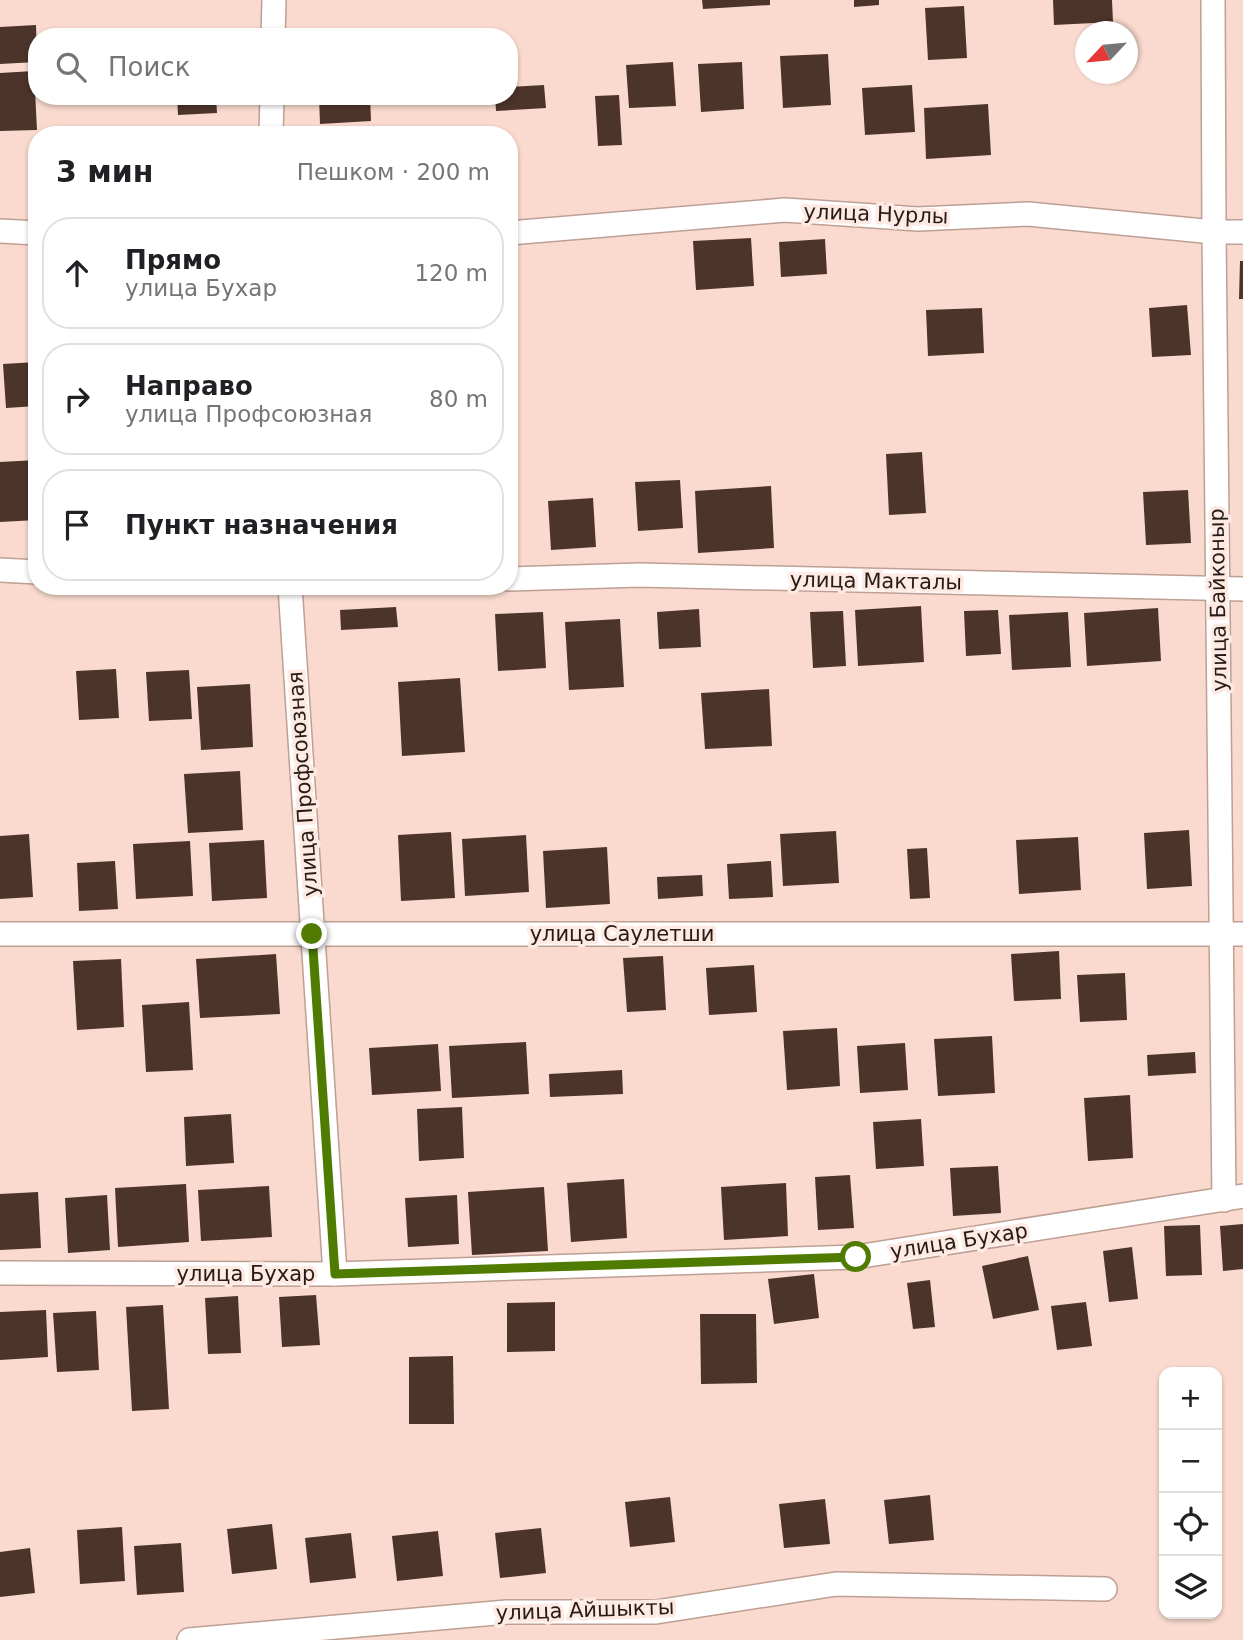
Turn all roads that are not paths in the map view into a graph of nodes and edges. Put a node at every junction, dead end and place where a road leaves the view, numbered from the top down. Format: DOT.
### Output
graph roads {
  1 [pos="274,0"];
  2 [pos="1213,0"];
  3 [pos="273,28"];
  4 [pos="272,105"];
  5 [pos="271,126"];
  6 [pos="0,231"];
  7 [pos="518,232"];
  8 [pos="1214,232"];
  9 [pos="1243,232"];
  10 [pos="28,233"];
  11 [pos="0,570"];
  12 [pos="28,572"];
  13 [pos="518,579"];
  14 [pos="1218,589"];
  15 [pos="1243,589"];
  16 [pos="291,595"];
  17 [pos="0,934"];
  18 [pos="312,934"];
  19 [pos="1232,934"];
  20 [pos="1234,1198"];
  21 [pos="0,1273"];
  22 [pos="335,1274"];
  23 [pos="1105,1590"];
  24 [pos="189,1640"];
  1 -- 3 [label="street"];
  2 -- 8 [label="street, улица Байконыр"];
  4 -- 5 [label="street"];
  6 -- 10 [label="street"];
  7 -- 8 [label="street, улица Нурлы"];
  8 -- 9 [label="street, улица Нурлы"];
  8 -- 14 [label="street, улица Байконыр"];
  11 -- 12 [label="street"];
  13 -- 14 [label="street, улица Макталы"];
  14 -- 15 [label="street, улица Макталы"];
  14 -- 19 [label="street, улица Байконыр"];
  16 -- 18 [label="street, улица Профсоюзная"];
  17 -- 18 [label="street, улица Саулетши"];
  18 -- 19 [label="street, улица Саулетши"];
  18 -- 22 [label="street, улица Профсоюзная"];
  19 -- 20 [label="street, улица Байконыр"];
  20 -- 22 [label="street, улица Бухар"];
  21 -- 22 [label="street, улица Бухар"];
  23 -- 24 [label="street, улица Айшыкты"];
}
